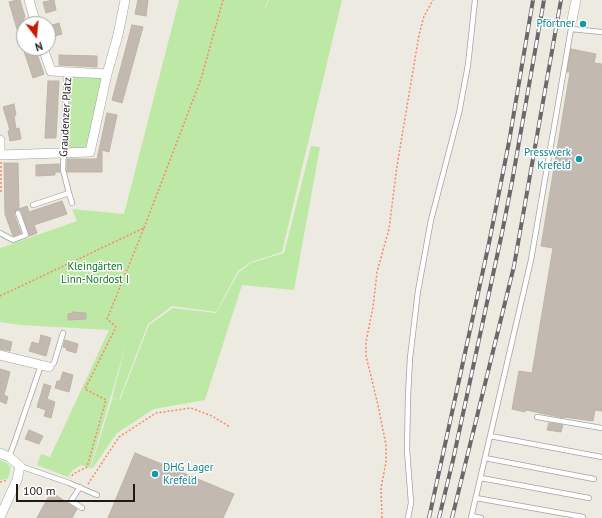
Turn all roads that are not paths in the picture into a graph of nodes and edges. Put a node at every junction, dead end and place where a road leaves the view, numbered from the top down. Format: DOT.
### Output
graph roads {
  1 [pos="29,0"];
  2 [pos="125,0"];
  3 [pos="475,0"];
  4 [pos="576,0"];
  5 [pos="34,16"];
  6 [pos="572,25"];
  7 [pos="602,32"];
  8 [pos="46,56"];
  9 [pos="67,72"];
  10 [pos="107,74"];
  11 [pos="0,140"];
  12 [pos="64,152"];
  13 [pos="0,155"];
  14 [pos="69,193"];
  15 [pos="72,203"];
  16 [pos="33,205"];
  17 [pos="18,213"];
  18 [pos="0,233"];
  19 [pos="63,333"];
  20 [pos="0,355"];
  21 [pos="45,366"];
  22 [pos="536,418"];
  23 [pos="602,428"];
  24 [pos="490,436"];
  25 [pos="4,455"];
  26 [pos="602,457"];
  27 [pos="485,458"];
  28 [pos="20,466"];
  29 [pos="481,478"];
  30 [pos="594,479"];
  31 [pos="80,488"];
  32 [pos="97,495"];
  33 [pos="476,498"];
  34 [pos="589,498"];
  35 [pos="82,508"];
  36 [pos="0,517"];
  37 [pos="472,517"];
  38 [pos="582,517"];
  39 [pos="408,518"];
  40 [pos="481,518"];
  1 -- 5 [label="street"];
  2 -- 10 [label="street"];
  3 -- 39 [label="lane"];
  4 -- 6 [label="street"];
  6 -- 7 [label="lane"];
  6 -- 24 [label="lane"];
  8 -- 9 [label="street"];
  9 -- 10 [label="street, Graudenzer Platz"];
  9 -- 12 [label="lane, Graudenzer Platz"];
  10 -- 12 [label="street"];
  11 -- 13 [label="street"];
  12 -- 13 [label="street"];
  12 -- 14 [label="lane, Graudenzer Platz"];
  14 -- 15 [label="lane, Graudenzer Platz"];
  14 -- 16 [label="lane"];
  17 -- 18 [label="lane"];
  19 -- 21 [label="lane"];
  20 -- 21 [label="street"];
  21 -- 25 [label="lane"];
  22 -- 23 [label="lane"];
  24 -- 26 [label="lane"];
  24 -- 27 [label="lane"];
  25 -- 28 [label="street"];
  27 -- 29 [label="lane"];
  27 -- 30 [label="lane"];
  28 -- 31 [label="lane"];
  28 -- 36 [label="street"];
  29 -- 33 [label="lane"];
  29 -- 34 [label="lane"];
  31 -- 32 [label="lane"];
  31 -- 35 [label="lane"];
  33 -- 37 [label="lane"];
  33 -- 38 [label="lane"];
  37 -- 40 [label="lane"];
}
